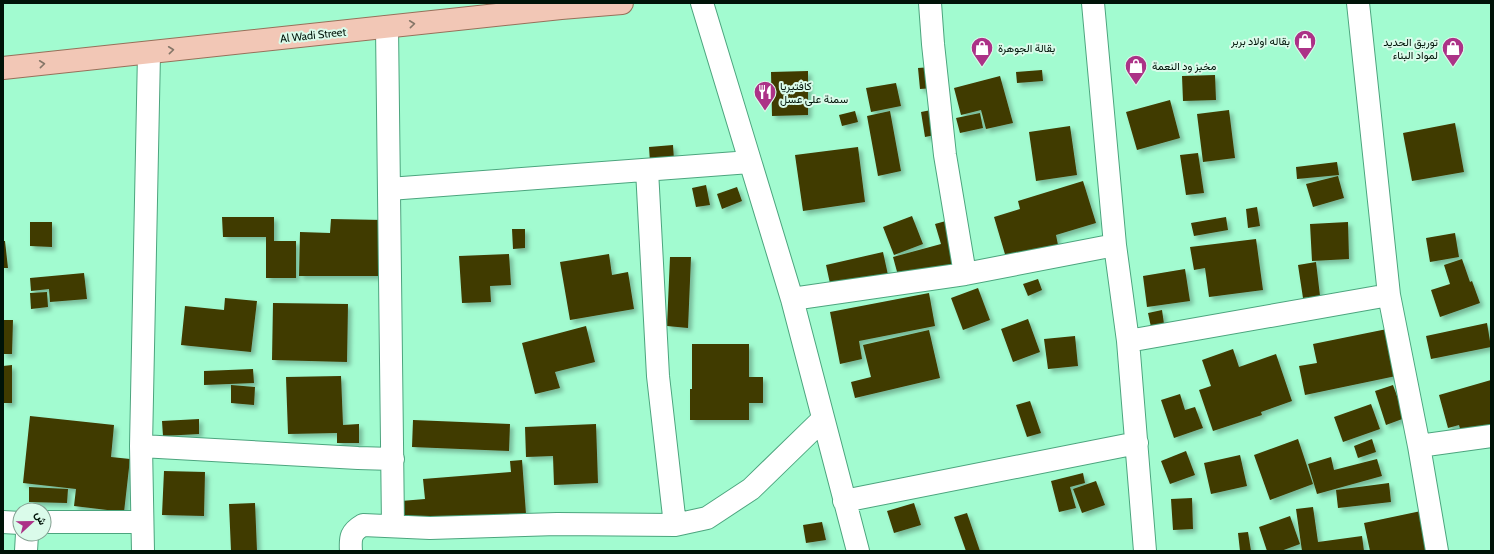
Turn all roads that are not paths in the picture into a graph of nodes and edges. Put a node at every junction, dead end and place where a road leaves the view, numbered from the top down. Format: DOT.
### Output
graph roads {
  1 [pos="622,3"];
  2 [pos="702,3"];
  3 [pos="930,3"];
  4 [pos="1093,3"];
  5 [pos="1358,3"];
  6 [pos="387,27"];
  7 [pos="149,53"];
  8 [pos="3,68"];
  9 [pos="750,162"];
  10 [pos="647,170"];
  11 [pos="390,189"];
  12 [pos="1115,245"];
  13 [pos="965,274"];
  14 [pos="1388,295"];
  15 [pos="792,299"];
  16 [pos="1128,341"];
  17 [pos="822,419"];
  18 [pos="1491,436"];
  19 [pos="1137,443"];
  20 [pos="141,446"];
  21 [pos="1419,446"];
  22 [pos="393,459"];
  23 [pos="844,501"];
  24 [pos="52,522"];
  25 [pos="142,522"];
  26 [pos="675,525"];
  27 [pos="393,526"];
  28 [pos="143,551"];
  29 [pos="351,551"];
  30 [pos="858,551"];
  31 [pos="1145,551"];
  32 [pos="1437,551"];
  6 -- 1 [label="main road, Al Wadi Street, one-way"];
  2 -- 9 [label="street"];
  3 -- 13 [label="street"];
  4 -- 12 [label="street"];
  5 -- 14 [label="street"];
  7 -- 6 [label="main road, Al Wadi Street, one-way"];
  6 -- 11 [label="street"];
  8 -- 7 [label="main road, Al Wadi Street, one-way"];
  7 -- 20 [label="street"];
  9 -- 10 [label="street"];
  9 -- 15 [label="street"];
  10 -- 11 [label="street"];
  10 -- 26 [label="street"];
  11 -- 22 [label="street"];
  12 -- 13 [label="street"];
  12 -- 16 [label="street"];
  13 -- 15 [label="street"];
  14 -- 16 [label="street"];
  14 -- 21 [label="street"];
  15 -- 17 [label="street"];
  16 -- 19 [label="street"];
  17 -- 23 [label="street"];
  17 -- 26 [label="street"];
  18 -- 21 [label="street"];
  19 -- 23 [label="street"];
  19 -- 31 [label="street"];
  20 -- 22 [label="street"];
  20 -- 25 [label="street"];
  21 -- 32 [label="street"];
  22 -- 27 [label="street"];
  23 -- 30 [label="street"];
  24 -- 25 [label="street"];
  25 -- 28 [label="street"];
  26 -- 27 [label="street"];
  27 -- 29 [label="street"];
}
